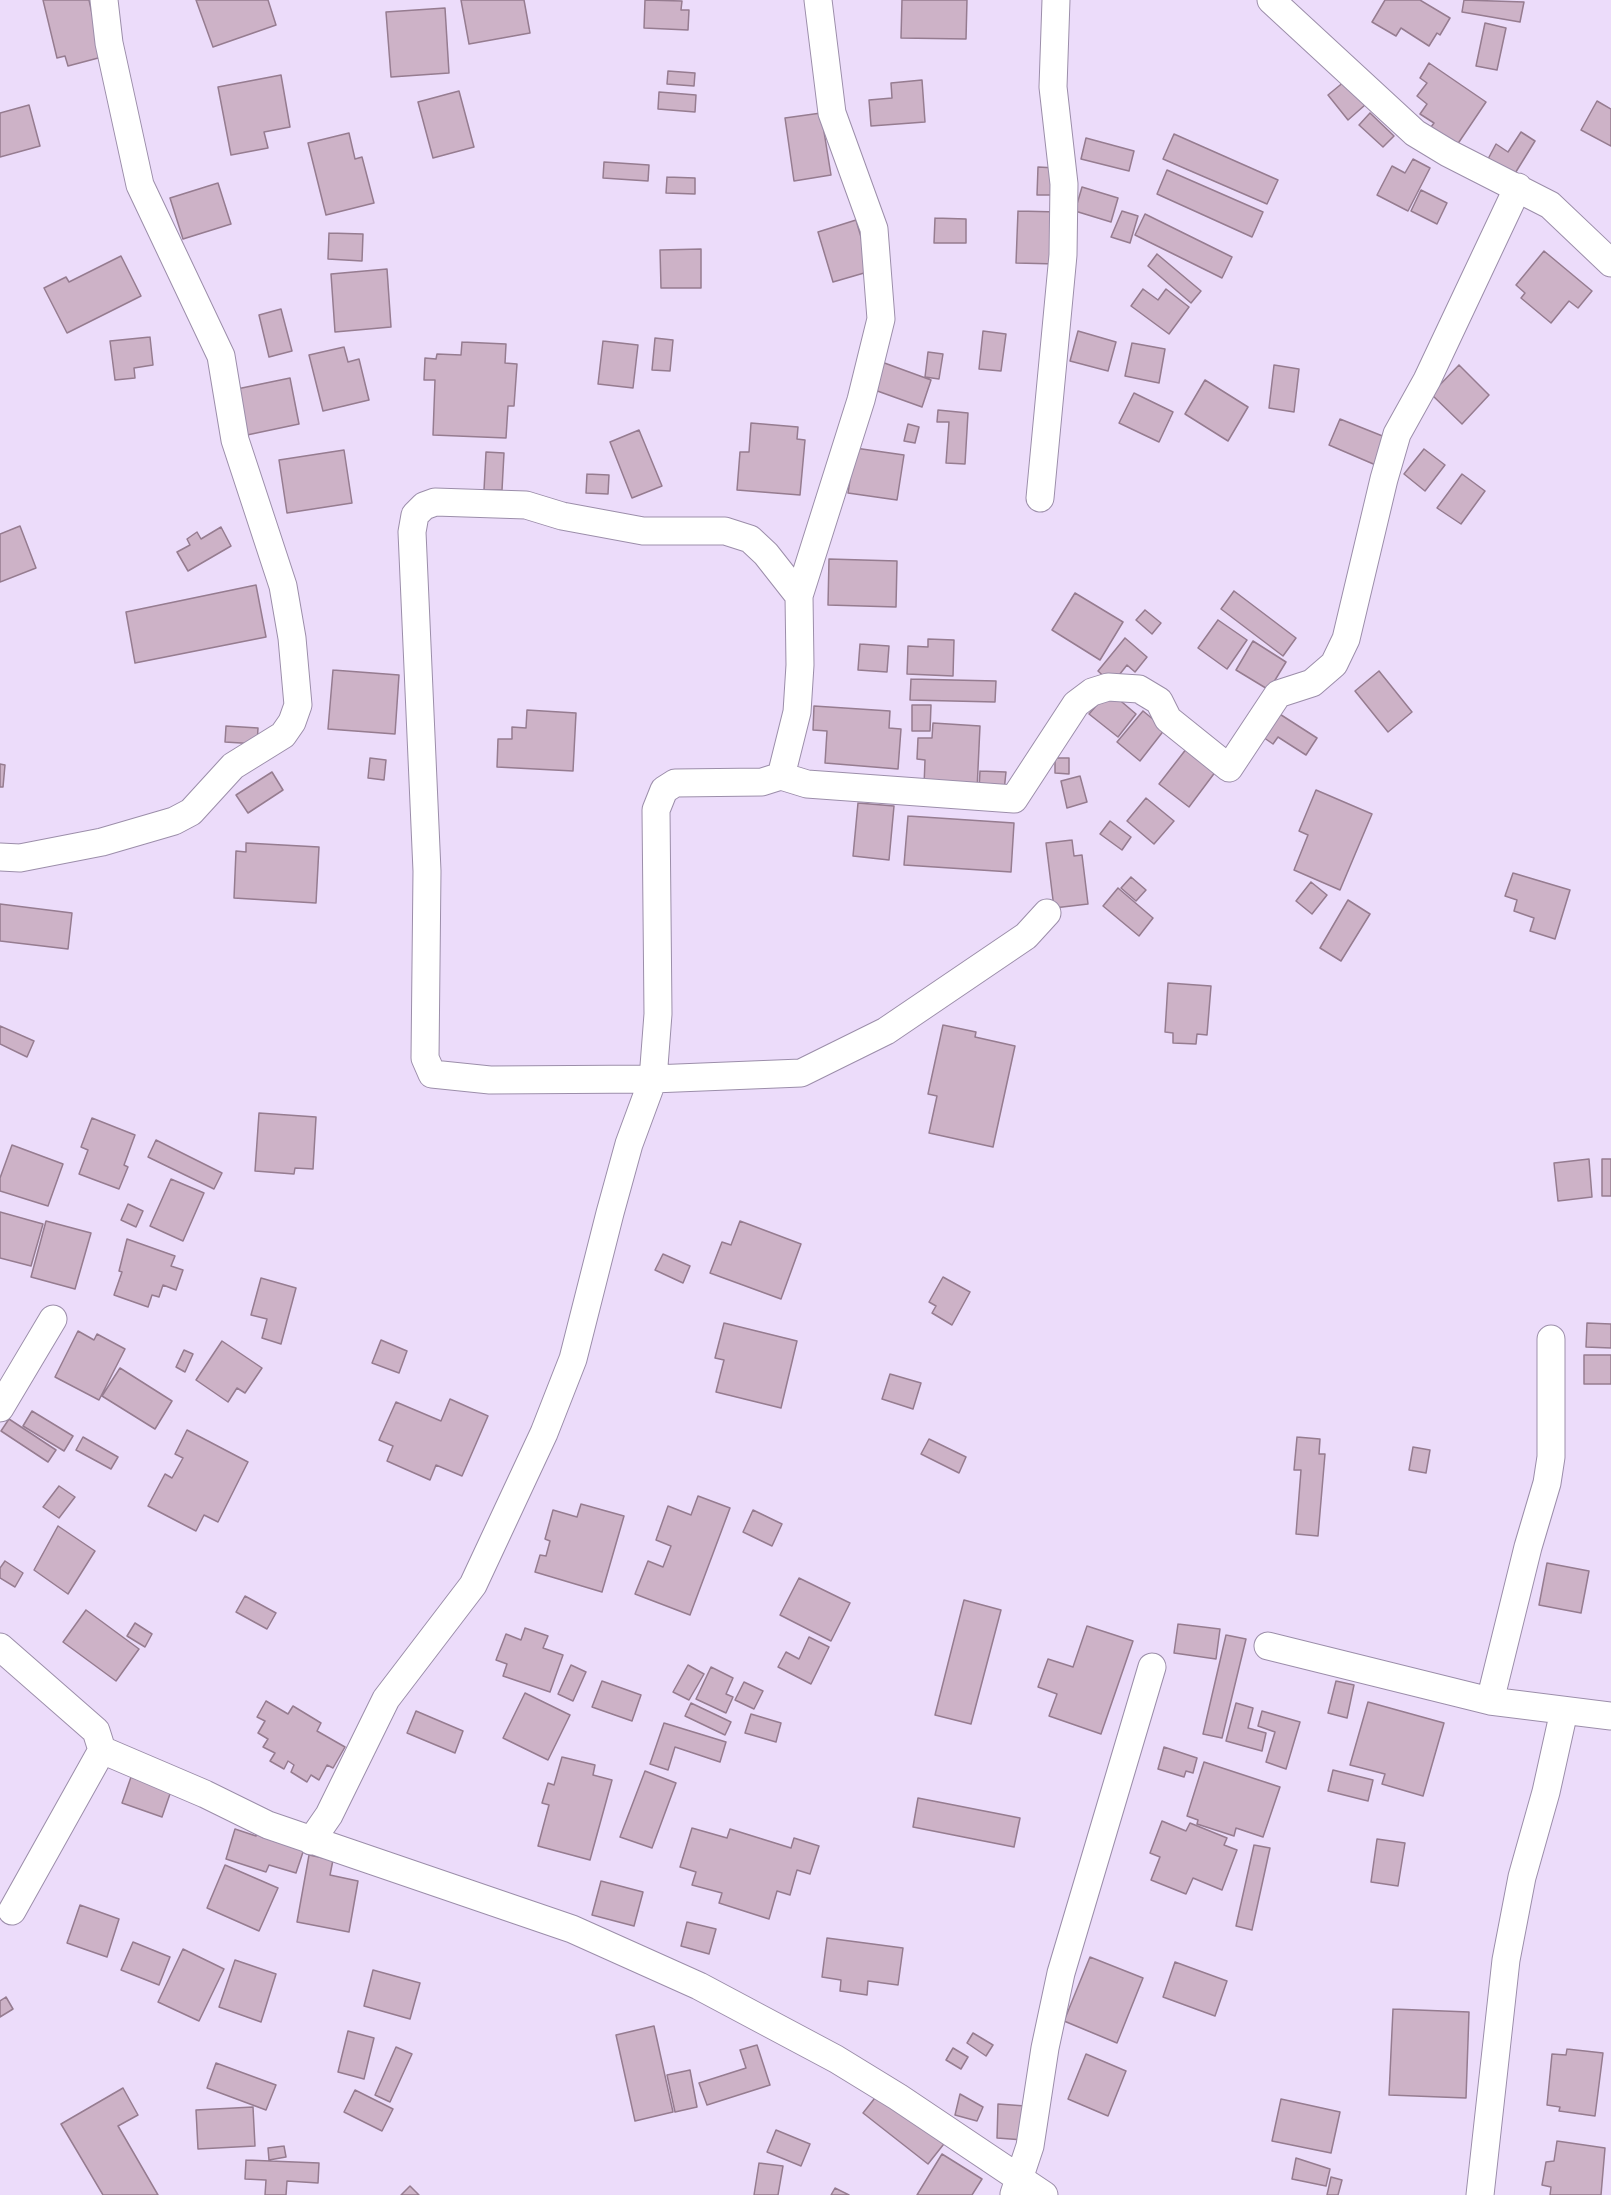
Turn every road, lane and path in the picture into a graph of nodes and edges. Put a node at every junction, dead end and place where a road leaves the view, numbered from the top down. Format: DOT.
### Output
graph roads {
  1 [pos="104,0"];
  2 [pos="818,0"];
  3 [pos="1056,0"];
  4 [pos="1271,0"];
  5 [pos="1518,187"];
  6 [pos="1611,263"];
  7 [pos="1040,498"];
  8 [pos="799,596"];
  9 [pos="781,776"];
  10 [pos="0,857"];
  11 [pos="1047,913"];
  12 [pos="653,1079"];
  13 [pos="53,1319"];
  14 [pos="1551,1339"];
  15 [pos="0,1408"];
  16 [pos="1268,1646"];
  17 [pos="0,1647"];
  18 [pos="1152,1667"];
  19 [pos="1490,1701"];
  20 [pos="1564,1711"];
  21 [pos="1611,1716"];
  22 [pos="102,1750"];
  23 [pos="311,1841"];
  24 [pos="12,1911"];
  25 [pos="1017,2187"];
  26 [pos="1044,2195"];
  27 [pos="1480,2195"];
  1 -- 10 [label="street"];
  2 -- 8 [label="street"];
  3 -- 7 [label="street"];
  4 -- 5 [label="street"];
  5 -- 6 [label="street"];
  5 -- 9 [label="street"];
  8 -- 9 [label="street"];
  8 -- 12 [label="street"];
  9 -- 12 [label="street"];
  11 -- 12 [label="street"];
  12 -- 23 [label="street"];
  13 -- 15 [label="street"];
  14 -- 19 [label="street"];
  16 -- 19 [label="street"];
  17 -- 22 [label="street"];
  18 -- 25 [label="street"];
  19 -- 20 [label="street"];
  20 -- 21 [label="street"];
  20 -- 27 [label="street"];
  22 -- 23 [label="street"];
  22 -- 24 [label="street"];
  23 -- 25 [label="street"];
  25 -- 26 [label="street"];
}
